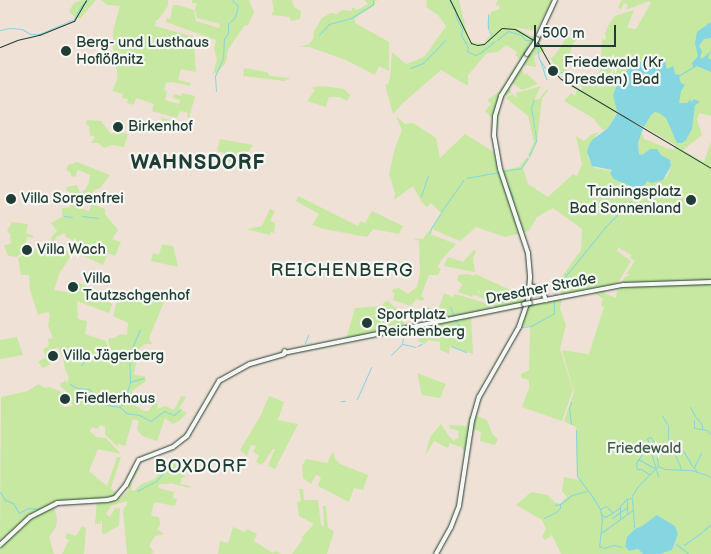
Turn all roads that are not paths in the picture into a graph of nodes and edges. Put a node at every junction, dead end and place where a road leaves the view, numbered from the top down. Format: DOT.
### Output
graph roads {
  1 [pos="555,0"];
  2 [pos="711,282"];
  3 [pos="531,288"];
  4 [pos="545,299"];
  5 [pos="0,545"];
  6 [pos="436,554"];
  1 -- 3 [label="main road, bridge"];
  2 -- 4 [label="main road, Dresdner Straße"];
  3 -- 4 [label="main road"];
  3 -- 6 [label="main road"];
  4 -- 5 [label="main road, Dresdner Straße, bridge"];
}
